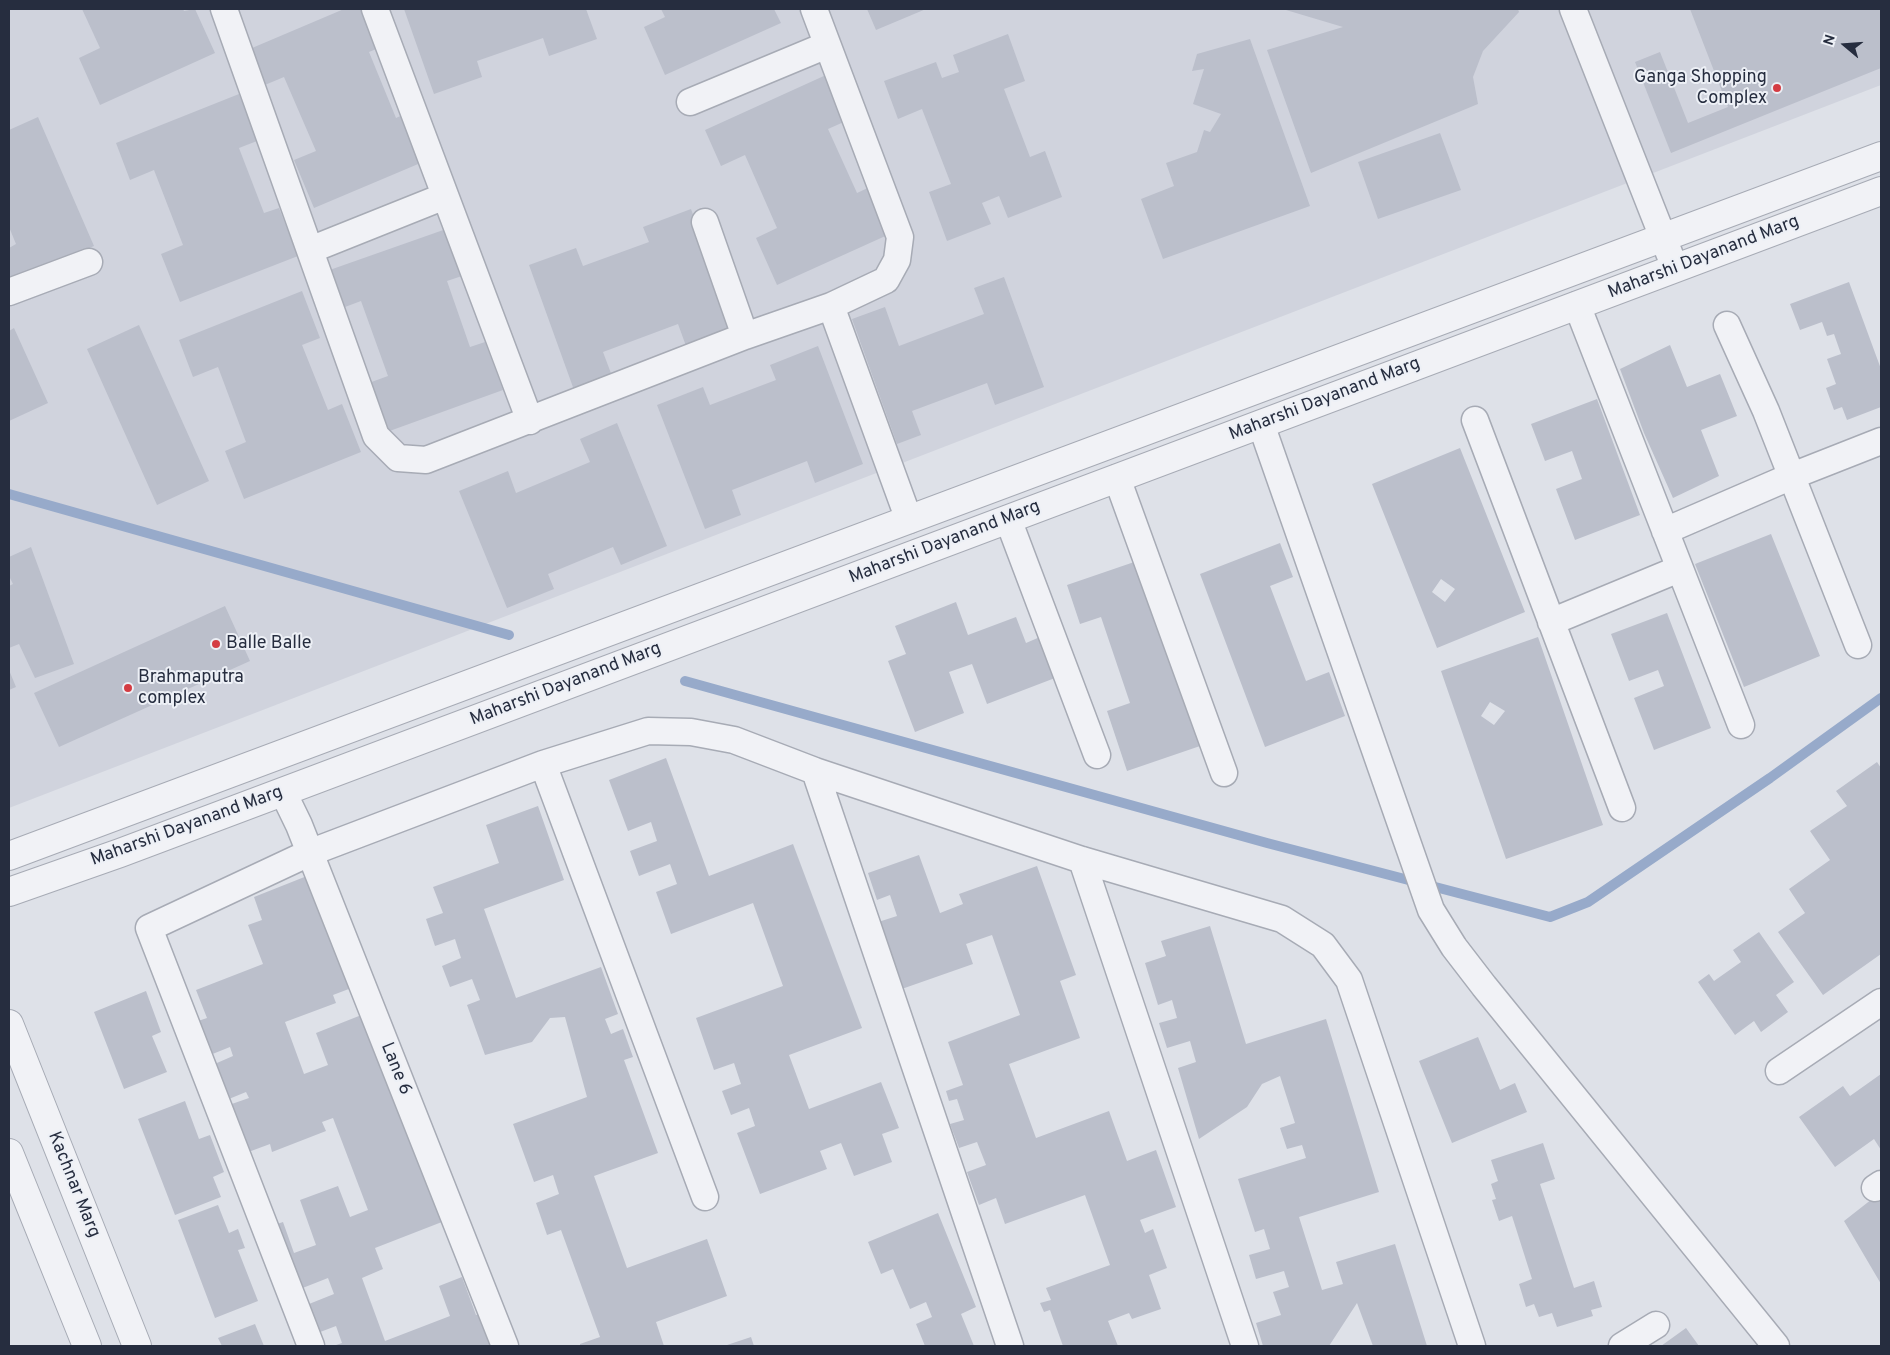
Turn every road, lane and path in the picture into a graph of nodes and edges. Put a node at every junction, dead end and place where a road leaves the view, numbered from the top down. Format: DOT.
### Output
graph roads {
  1 [pos="225,9"];
  2 [pos="375,9"];
  3 [pos="814,9"];
  4 [pos="1573,9"];
  5 [pos="828,45"];
  6 [pos="690,102"];
  7 [pos="1881,156"];
  8 [pos="1881,191"];
  9 [pos="446,196"];
  10 [pos="705,222"];
  11 [pos="1663,238"];
  12 [pos="310,250"];
  13 [pos="89,262"];
  14 [pos="1675,268"];
  15 [pos="9,292"];
  16 [pos="831,306"];
  17 [pos="1577,306"];
  18 [pos="1728,325"];
  19 [pos="745,336"];
  20 [pos="1475,420"];
  21 [pos="530,421"];
  22 [pos="1260,424"];
  23 [pos="1881,441"];
  24 [pos="1792,476"];
  25 [pos="1117,478"];
  26 [pos="909,520"];
  27 [pos="1008,520"];
  28 [pos="1665,531"];
  29 [pos="1679,568"];
  30 [pos="1552,622"];
  31 [pos="1858,645"];
  32 [pos="1741,726"];
  33 [pos="1097,755"];
  34 [pos="543,764"];
  35 [pos="816,771"];
  36 [pos="1224,773"];
  37 [pos="283,792"];
  38 [pos="1622,808"];
  39 [pos="309,853"];
  40 [pos="9,856"];
  41 [pos="1082,860"];
  42 [pos="9,892"];
  43 [pos="1881,1002"];
  44 [pos="9,1024"];
  45 [pos="1779,1071"];
  46 [pos="9,1153"];
  47 [pos="705,1197"];
  48 [pos="1656,1325"];
  49 [pos="87,1346"];
  50 [pos="137,1346"];
  51 [pos="311,1346"];
  52 [pos="505,1346"];
  53 [pos="1010,1346"];
  54 [pos="1245,1346"];
  55 [pos="1472,1346"];
  56 [pos="1622,1346"];
  57 [pos="1776,1346"];
  1 -- 12 [label="street"];
  2 -- 9 [label="street"];
  3 -- 5 [label="street"];
  4 -- 11 [label="street"];
  5 -- 6 [label="street"];
  5 -- 16 [label="street"];
  7 -- 11 [label="street, Maharshi Dayanand Marg"];
  8 -- 14 [label="street, Maharshi Dayanand Marg"];
  9 -- 12 [label="street"];
  9 -- 21 [label="street"];
  10 -- 19 [label="street"];
  11 -- 14 [label="street"];
  11 -- 26 [label="street, Maharshi Dayanand Marg"];
  12 -- 21 [label="street"];
  13 -- 15 [label="street"];
  14 -- 17 [label="street, Maharshi Dayanand Marg"];
  16 -- 19 [label="street"];
  16 -- 26 [label="street"];
  17 -- 22 [label="street, Maharshi Dayanand Marg"];
  17 -- 28 [label="street"];
  18 -- 24 [label="street"];
  19 -- 21 [label="street"];
  20 -- 30 [label="street"];
  22 -- 25 [label="street, Maharshi Dayanand Marg"];
  22 -- 57 [label="street"];
  23 -- 24 [label="street"];
  24 -- 28 [label="street"];
  24 -- 31 [label="street"];
  25 -- 27 [label="street, Maharshi Dayanand Marg"];
  25 -- 36 [label="street"];
  26 -- 40 [label="street, Maharshi Dayanand Marg"];
  27 -- 33 [label="street"];
  27 -- 37 [label="street, Maharshi Dayanand Marg"];
  28 -- 29 [label="street"];
  29 -- 30 [label="street"];
  29 -- 32 [label="street"];
  30 -- 38 [label="street"];
  34 -- 35 [label="street"];
  34 -- 39 [label="street"];
  34 -- 47 [label="street"];
  35 -- 41 [label="street"];
  35 -- 53 [label="street"];
  37 -- 39 [label="street, Lane 6"];
  37 -- 42 [label="street, Maharshi Dayanand Marg"];
  39 -- 51 [label="street"];
  39 -- 52 [label="street, Lane 6"];
  41 -- 54 [label="street"];
  41 -- 55 [label="street"];
  43 -- 45 [label="street"];
  44 -- 50 [label="street, Kachnar Marg"];
  46 -- 49 [label="street"];
  48 -- 56 [label="street"];
}
